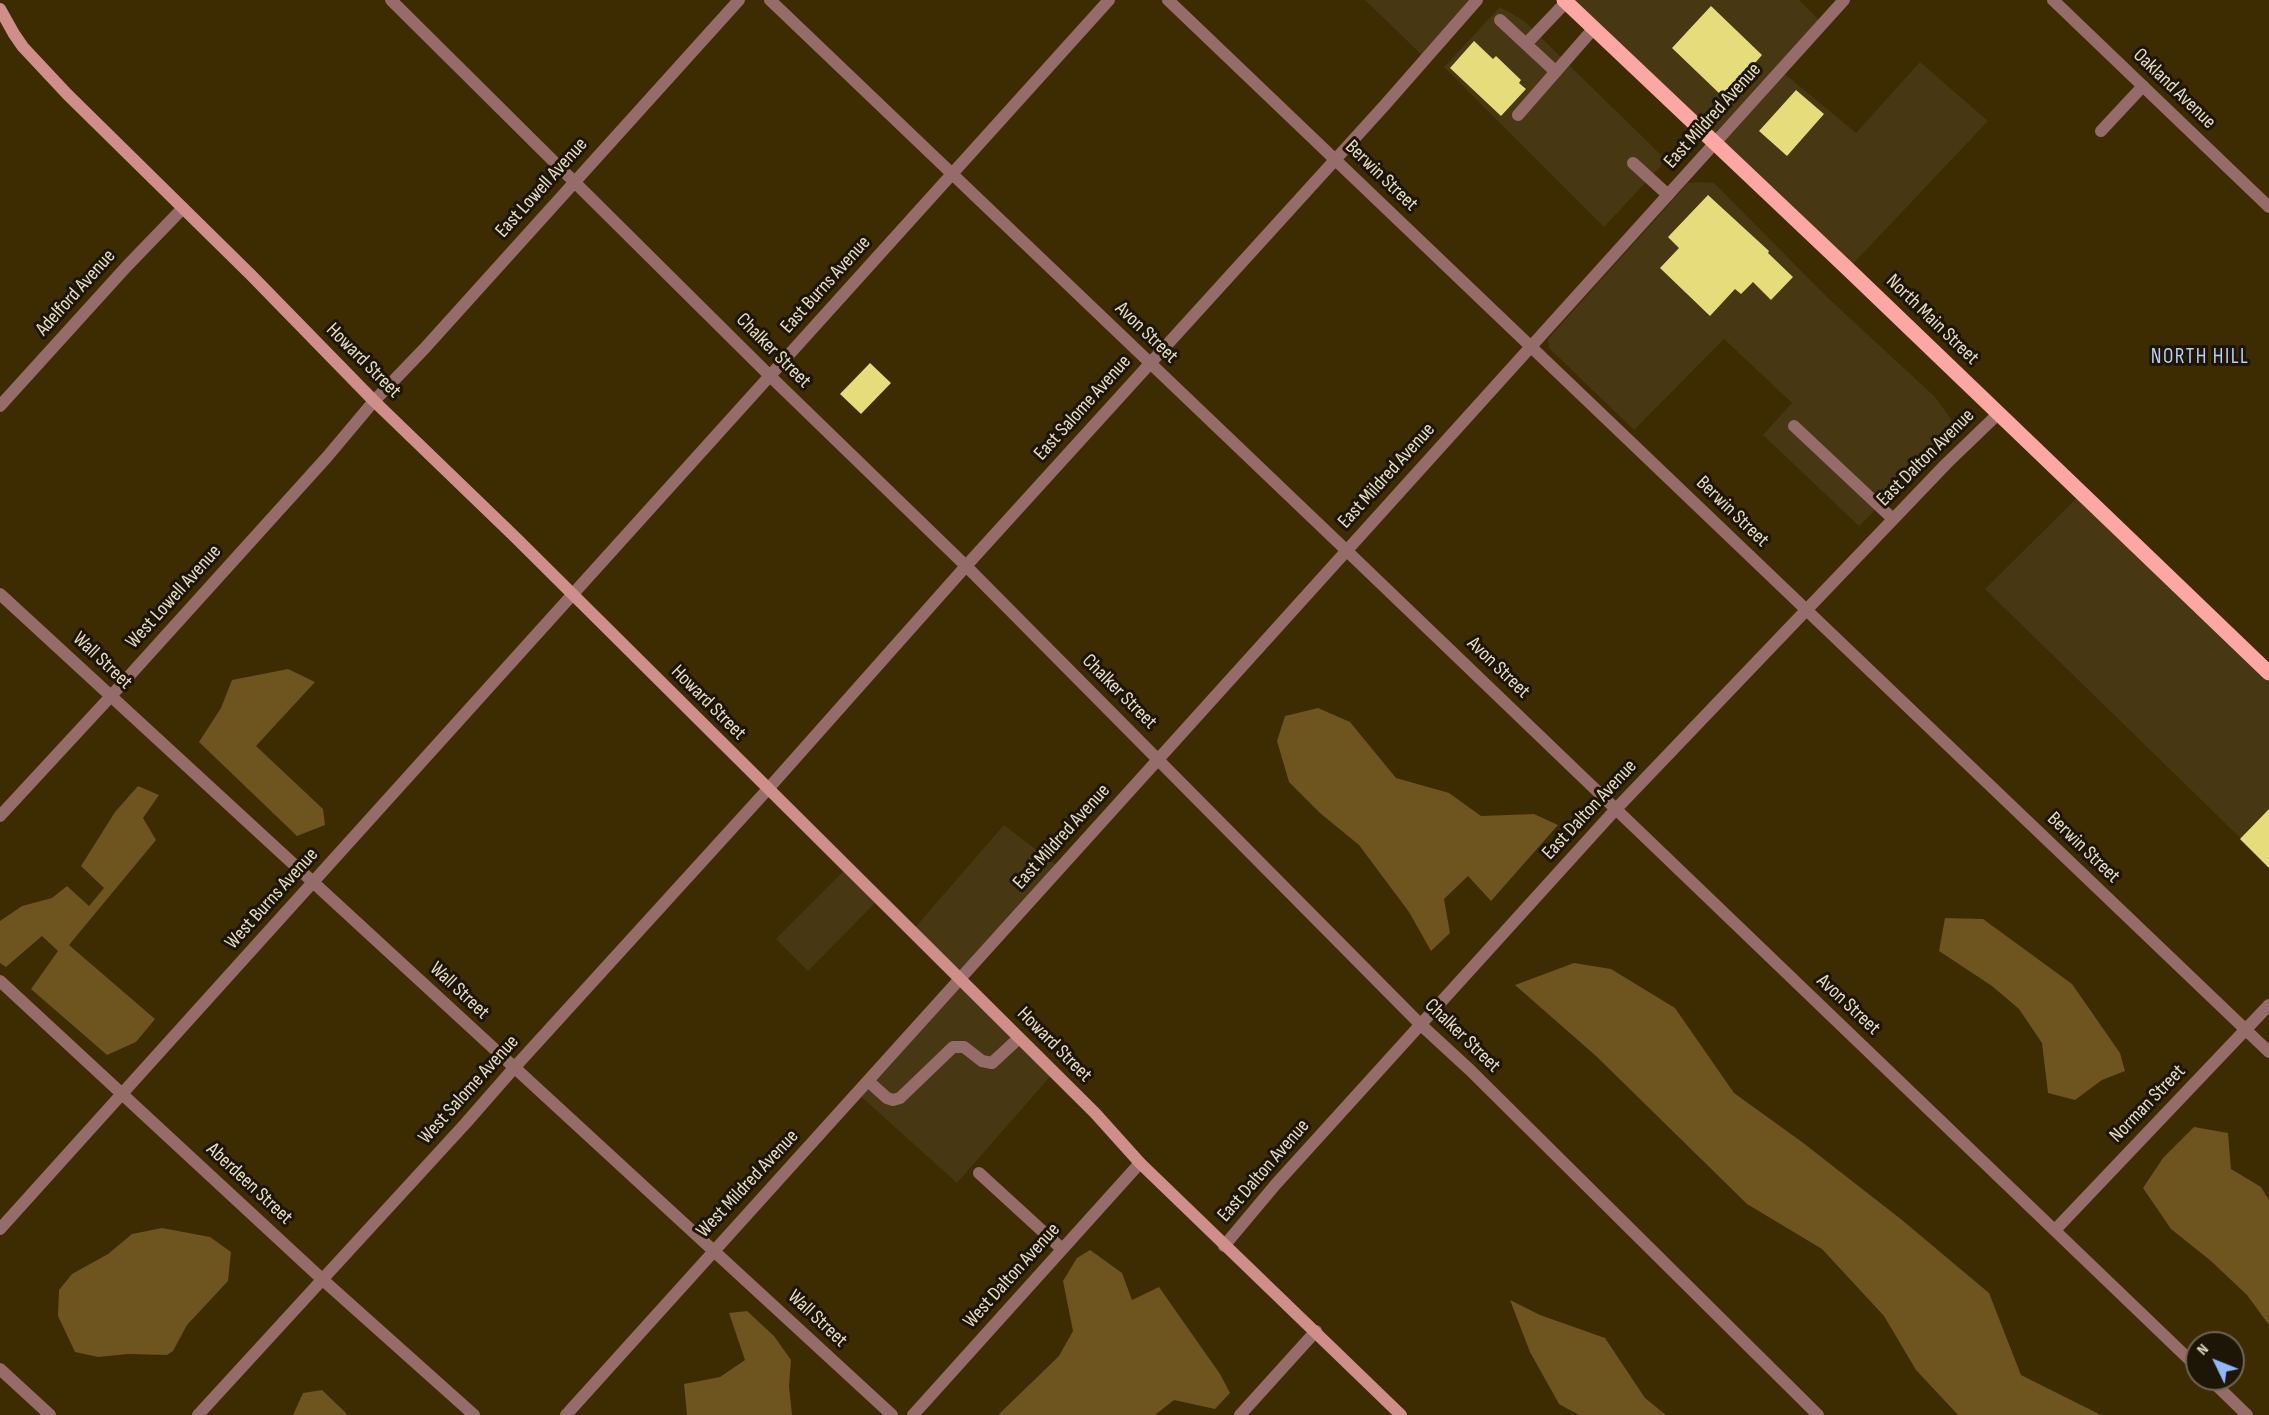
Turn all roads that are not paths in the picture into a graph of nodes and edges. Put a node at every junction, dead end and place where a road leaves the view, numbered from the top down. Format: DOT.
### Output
graph roads {
  1 [pos="392,0"];
  2 [pos="739,0"];
  3 [pos="770,0"];
  4 [pos="1109,0"];
  5 [pos="1168,0"];
  6 [pos="1477,0"];
  7 [pos="1844,0"];
  8 [pos="2053,0"];
  9 [pos="1565,1"];
  10 [pos="0,9"];
  11 [pos="1500,20"];
  12 [pos="1594,28"];
  13 [pos="1526,44"];
  14 [pos="1556,72"];
  15 [pos="2143,86"];
  16 [pos="1518,115"];
  17 [pos="2101,131"];
  18 [pos="1716,143"];
  19 [pos="1335,159"];
  20 [pos="1633,163"];
  21 [pos="951,173"];
  22 [pos="574,182"];
  23 [pos="1668,195"];
  24 [pos="2269,207"];
  25 [pos="183,208"];
  26 [pos="1532,347"];
  27 [pos="1150,364"];
  28 [pos="771,376"];
  29 [pos="374,401"];
  30 [pos="0,406"];
  31 [pos="1999,413"];
  32 [pos="1794,426"];
  33 [pos="1893,519"];
  34 [pos="1347,550"];
  35 [pos="966,566"];
  36 [pos="0,594"];
  37 [pos="573,595"];
  38 [pos="1806,610"];
  39 [pos="2269,673"];
  40 [pos="111,696"];
  41 [pos="1160,759"];
  42 [pos="768,789"];
  43 [pos="1616,809"];
  44 [pos="0,816"];
  45 [pos="313,883"];
  46 [pos="960,980"];
  47 [pos="0,981"];
  48 [pos="2269,1005"];
  49 [pos="1420,1024"];
  50 [pos="2246,1030"];
  51 [pos="1018,1038"];
  52 [pos="2269,1052"];
  53 [pos="514,1068"];
  54 [pos="868,1081"];
  55 [pos="122,1094"];
  56 [pos="1140,1163"];
  57 [pos="979,1173"];
  58 [pos="0,1229"];
  59 [pos="2055,1230"];
  60 [pos="1224,1246"];
  61 [pos="1062,1249"];
  62 [pos="713,1251"];
  63 [pos="323,1280"];
  64 [pos="1316,1331"];
  65 [pos="2185,1355"];
  66 [pos="0,1369"];
  67 [pos="2222,1391"];
  68 [pos="50,1415"];
  69 [pos="198,1415"];
  70 [pos="474,1415"];
  71 [pos="566,1415"];
  72 [pos="892,1415"];
  73 [pos="913,1415"];
  74 [pos="1240,1415"];
  75 [pos="1401,1415"];
  76 [pos="1818,1415"];
  77 [pos="2247,1415"];
  1 -- 22 [label="street, Chalker Street"];
  2 -- 22 [label="street, East Lowell Avenue"];
  3 -- 21 [label="street, Avon Street"];
  4 -- 21 [label="street, East Burns Avenue"];
  5 -- 19 [label="street, Berwin Street"];
  6 -- 19 [label="street, East Salome Avenue"];
  7 -- 18 [label="street, East Mildred Avenue"];
  8 -- 15 [label="street, Oakland Avenue"];
  9 -- 12 [label="main road, North Main Street"];
  9 -- 13 [label="street"];
  10 -- 25 [label="main road, Howard Street"];
  11 -- 13 [label="street"];
  12 -- 14 [label="street"];
  12 -- 18 [label="main road, North Main Street"];
  13 -- 14 [label="street"];
  14 -- 16 [label="street"];
  15 -- 17 [label="street"];
  15 -- 24 [label="street, Oakland Avenue"];
  18 -- 23 [label="street, East Mildred Avenue"];
  18 -- 31 [label="main road, North Main Street"];
  19 -- 26 [label="street, Berwin Street"];
  19 -- 27 [label="street, East Salome Avenue"];
  20 -- 23 [label="street"];
  21 -- 27 [label="street, Avon Street"];
  21 -- 28 [label="street, East Burns Avenue"];
  22 -- 28 [label="street, Chalker Street"];
  22 -- 29 [label="street, East Lowell Avenue"];
  23 -- 26 [label="street, East Mildred Avenue"];
  25 -- 29 [label="main road, Howard Street"];
  25 -- 30 [label="street, Adelford Avenue"];
  26 -- 34 [label="street, East Mildred Avenue"];
  26 -- 38 [label="street, Berwin Street"];
  27 -- 34 [label="street, Avon Street"];
  27 -- 35 [label="street, East Salome Avenue"];
  28 -- 35 [label="street, Chalker Street"];
  28 -- 37 [label="street, East Burns Avenue"];
  29 -- 37 [label="main road, Howard Street"];
  29 -- 40 [label="street, West Lowell Avenue"];
  31 -- 33 [label="street, East Dalton Avenue"];
  31 -- 39 [label="main road, North Main Street"];
  32 -- 33 [label="street"];
  33 -- 38 [label="street, East Dalton Avenue"];
  34 -- 41 [label="street, East Mildred Avenue"];
  34 -- 43 [label="street, Avon Street"];
  35 -- 41 [label="street, Chalker Street"];
  35 -- 42 [label="street, East Salome Avenue"];
  36 -- 40 [label="street, Wall Street"];
  37 -- 42 [label="main road, Howard Street"];
  37 -- 45 [label="street, West Burns Avenue"];
  38 -- 43 [label="street, East Dalton Avenue"];
  38 -- 50 [label="street, Berwin Street"];
  40 -- 44 [label="street, West Lowell Avenue"];
  40 -- 45 [label="street, Wall Street"];
  41 -- 46 [label="street, East Mildred Avenue"];
  41 -- 49 [label="street, Chalker Street"];
  42 -- 46 [label="main road, Howard Street"];
  42 -- 53 [label="street, West Salome Avenue"];
  43 -- 49 [label="street, East Dalton Avenue"];
  43 -- 59 [label="street, Avon Street"];
  45 -- 53 [label="street, Wall Street"];
  45 -- 55 [label="street, West Burns Avenue"];
  46 -- 51 [label="main road, Howard Street"];
  46 -- 54 [label="street, West Mildred Avenue"];
  47 -- 55 [label="street, Aberdeen Street"];
  48 -- 50 [label="street, Norman Street"];
  49 -- 60 [label="street, East Dalton Avenue"];
  49 -- 76 [label="street, Chalker Street"];
  50 -- 52 [label="street, Berwin Street"];
  50 -- 59 [label="street, Norman Street"];
  51 -- 54 [label="street"];
  51 -- 56 [label="main road, Howard Street"];
  53 -- 62 [label="street, Wall Street"];
  53 -- 63 [label="street, West Salome Avenue"];
  54 -- 62 [label="street, West Mildred Avenue"];
  55 -- 58 [label="street, West Burns Avenue"];
  55 -- 63 [label="street, Aberdeen Street"];
  56 -- 60 [label="main road, Howard Street"];
  56 -- 61 [label="street, West Dalton Avenue"];
  57 -- 61 [label="street"];
  59 -- 65 [label="street, Avon Street"];
  60 -- 64 [label="main road, Howard Street"];
  61 -- 73 [label="street, West Dalton Avenue"];
  62 -- 71 [label="street, West Mildred Avenue"];
  62 -- 72 [label="street, Wall Street"];
  63 -- 69 [label="street, West Salome Avenue"];
  63 -- 70 [label="street, Aberdeen Street"];
  64 -- 74 [label="street"];
  64 -- 75 [label="main road, Howard Street"];
  66 -- 68 [label="street"];
  67 -- 77 [label="street"];
}
